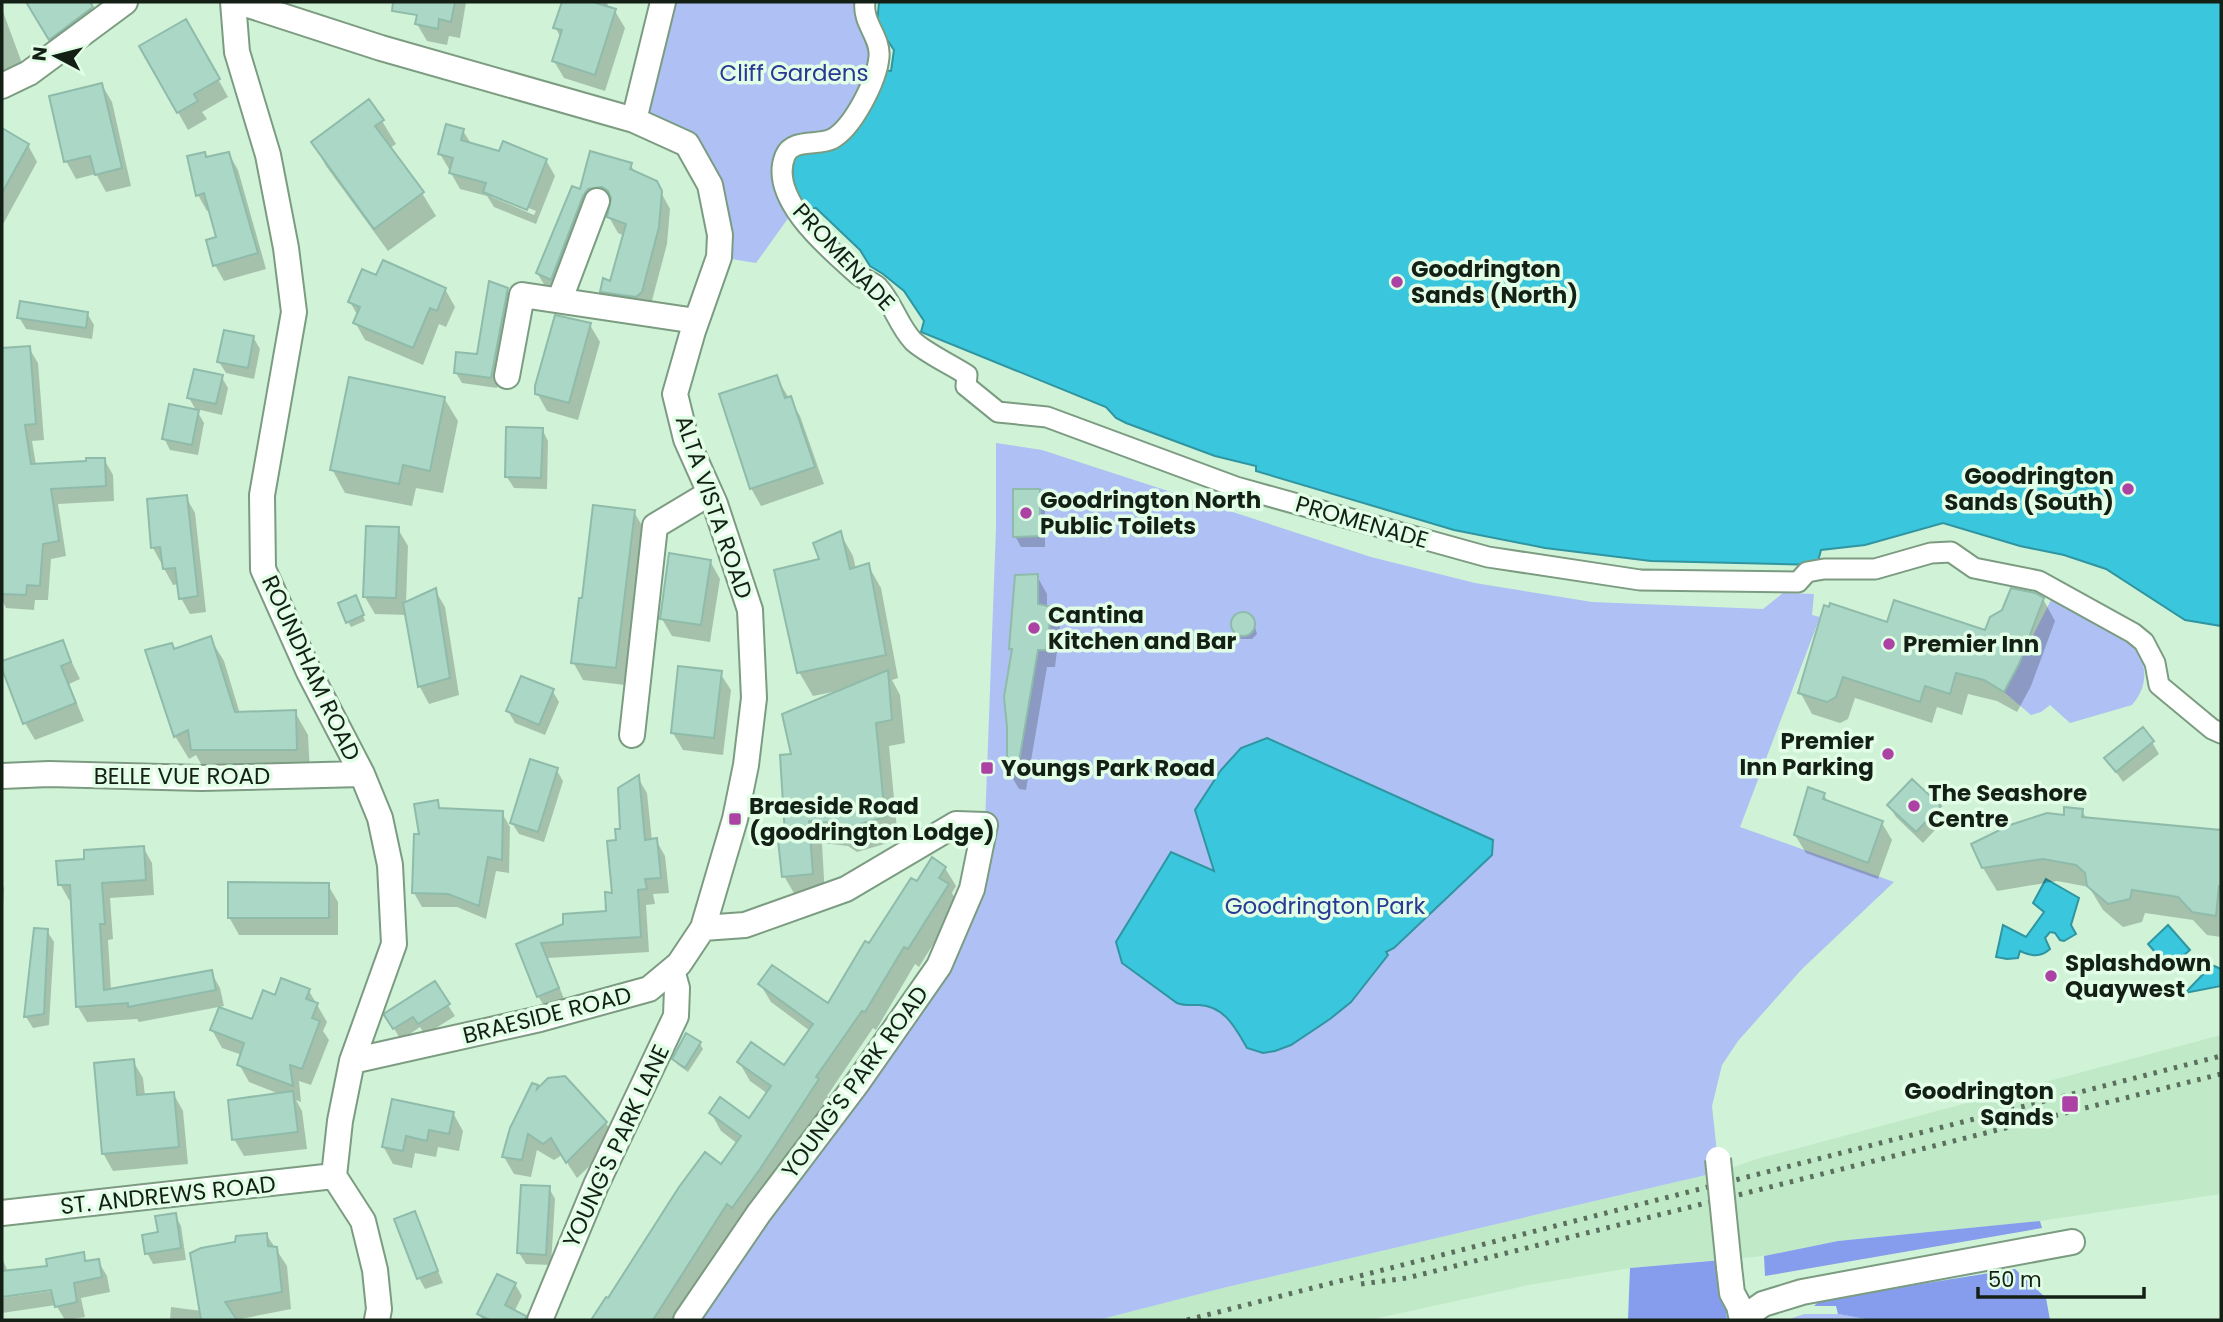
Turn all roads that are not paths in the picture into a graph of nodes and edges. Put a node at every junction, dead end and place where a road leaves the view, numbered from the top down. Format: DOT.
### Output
graph roads {
  1 [pos="125,2"];
  2 [pos="236,2"];
  3 [pos="663,2"];
  4 [pos="864,2"];
  5 [pos="2,86"];
  6 [pos="634,120"];
  7 [pos="597,201"];
  8 [pos="560,299"];
  9 [pos="696,321"];
  10 [pos="507,376"];
  11 [pos="710,493"];
  12 [pos="2221,733"];
  13 [pos="632,735"];
  14 [pos="362,774"];
  15 [pos="2,776"];
  16 [pos="703,928"];
  17 [pos="672,970"];
  18 [pos="352,1061"];
  19 [pos="1718,1159"];
  20 [pos="334,1176"];
  21 [pos="2,1213"];
  22 [pos="2072,1242"];
  23 [pos="377,1320"];
  24 [pos="540,1320"];
  25 [pos="686,1320"];
  26 [pos="1742,1320"];
  1 -- 5 [label="street"];
  2 -- 6 [label="street, ALTA VISTA ROAD"];
  2 -- 14 [label="street, ROUNDHAM ROAD"];
  3 -- 6 [label="street"];
  4 -- 12 [label="street, PROMENADE"];
  6 -- 9 [label="street, ALTA VISTA ROAD"];
  7 -- 8 [label="street"];
  8 -- 9 [label="street"];
  8 -- 10 [label="street"];
  9 -- 11 [label="street, ALTA VISTA ROAD"];
  11 -- 13 [label="street"];
  11 -- 16 [label="street, ALTA VISTA ROAD"];
  14 -- 15 [label="street, BELLE VUE ROAD"];
  14 -- 18 [label="street, ROUNDHAM ROAD"];
  16 -- 17 [label="street, BRAESIDE ROAD"];
  16 -- 25 [label="street, YOUNG'S PARK ROAD"];
  17 -- 18 [label="street, BRAESIDE ROAD"];
  17 -- 24 [label="street, YOUNG'S PARK LANE"];
  18 -- 20 [label="street, ROUNDHAM ROAD"];
  19 -- 26 [label="street, bridge"];
  20 -- 21 [label="street, ST. ANDREWS ROAD"];
  20 -- 23 [label="street"];
  22 -- 26 [label="street"];
}
